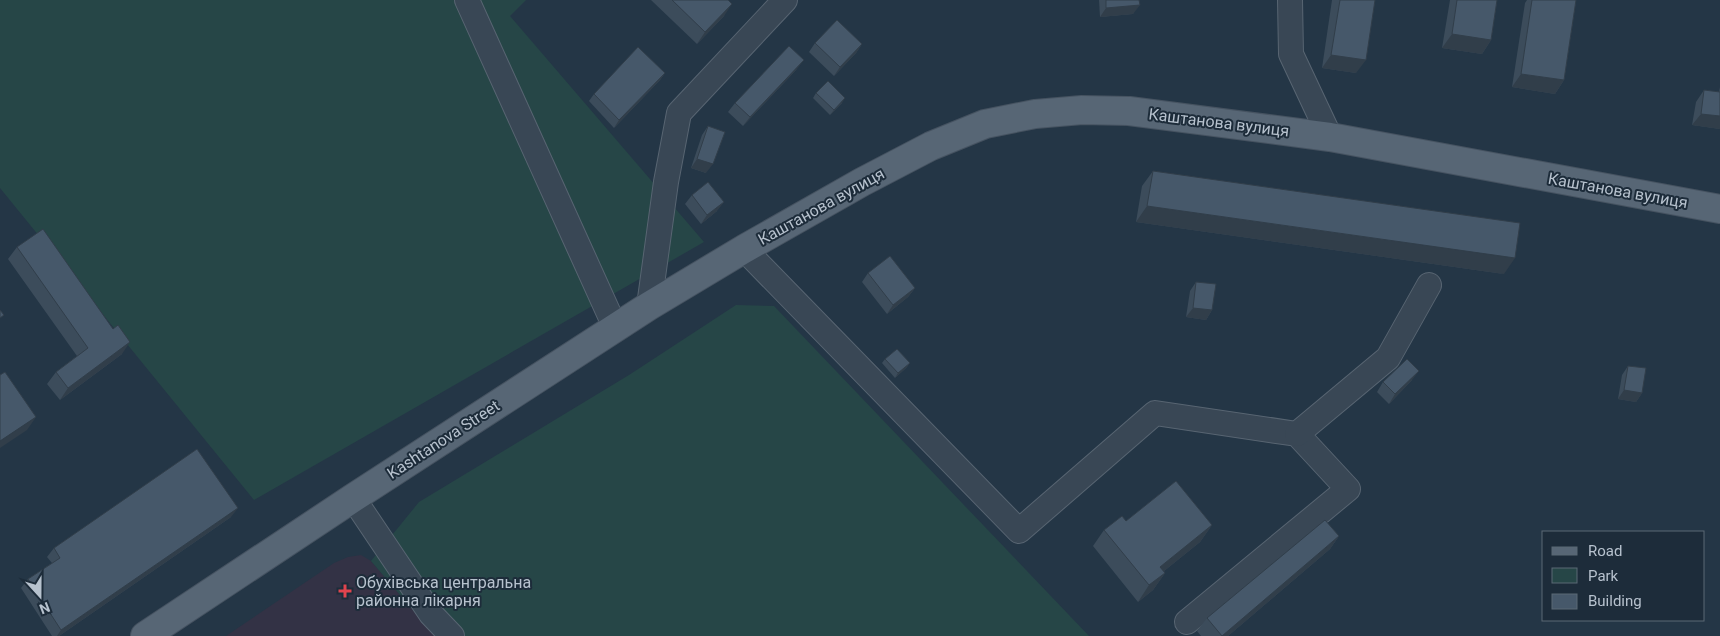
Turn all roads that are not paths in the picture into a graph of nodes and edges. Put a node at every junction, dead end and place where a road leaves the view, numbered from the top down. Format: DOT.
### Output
graph roads {
  1 [pos="467,0"];
  2 [pos="785,0"];
  3 [pos="1290,0"];
  4 [pos="1330,137"];
  5 [pos="1720,209"];
  6 [pos="744,249"];
  7 [pos="1429,285"];
  8 [pos="650,306"];
  9 [pos="615,327"];
  10 [pos="1297,434"];
  11 [pos="353,498"];
  12 [pos="1187,622"];
  13 [pos="145,636"];
  14 [pos="452,636"];
  1 -- 9 [label="street"];
  2 -- 8 [label="street"];
  3 -- 4 [label="street"];
  4 -- 5 [label="main road, Каштанова вулиця"];
  4 -- 6 [label="main road, Каштанова вулиця"];
  6 -- 8 [label="main road, Kashtanova Street"];
  6 -- 10 [label="street"];
  7 -- 10 [label="street"];
  8 -- 9 [label="main road, Kashtanova Street"];
  9 -- 11 [label="main road, Kashtanova Street"];
  10 -- 12 [label="street"];
  11 -- 13 [label="main road, Kashtanova Street"];
  11 -- 14 [label="street"];
}
